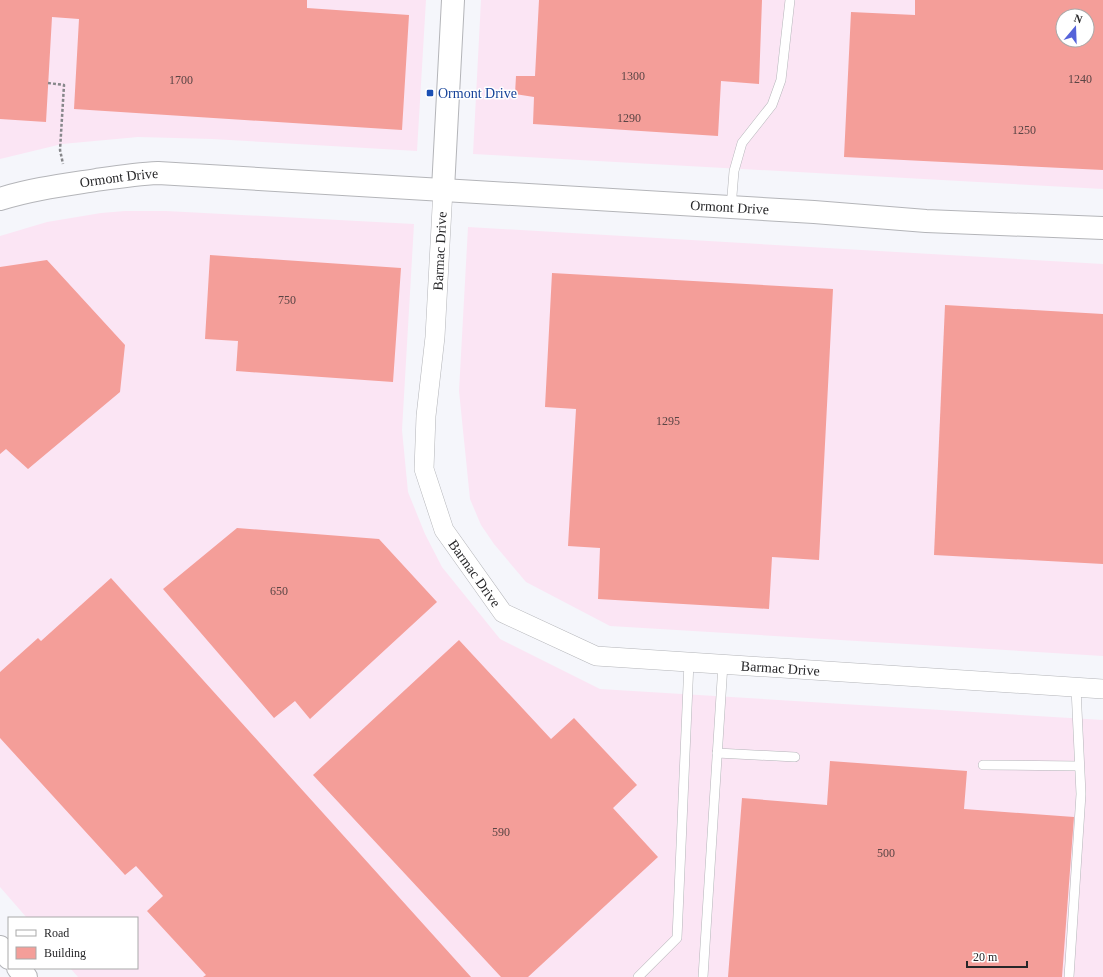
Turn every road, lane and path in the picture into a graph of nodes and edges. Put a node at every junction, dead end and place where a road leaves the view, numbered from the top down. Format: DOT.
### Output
graph roads {
  1 [pos="453,0"];
  2 [pos="790,0"];
  3 [pos="48,83"];
  4 [pos="66,184"];
  5 [pos="443,189"];
  6 [pos="0,199"];
  7 [pos="731,208"];
  8 [pos="1103,228"];
  9 [pos="689,662"];
  10 [pos="723,664"];
  11 [pos="1076,688"];
  12 [pos="1103,690"];
  13 [pos="717,753"];
  14 [pos="796,757"];
  15 [pos="983,765"];
  16 [pos="1079,766"];
  17 [pos="0,947"];
  18 [pos="8,957"];
  19 [pos="19,969"];
  20 [pos="26,977"];
  21 [pos="638,977"];
  22 [pos="703,977"];
  23 [pos="1068,977"];
  1 -- 5 [label="street, Barmac Drive"];
  2 -- 7 [label="lane"];
  3 -- 4 [label="path"];
  4 -- 5 [label="street, Ormont Drive"];
  4 -- 6 [label="street, Ormont Drive"];
  5 -- 7 [label="street, Ormont Drive"];
  5 -- 9 [label="street, Barmac Drive"];
  7 -- 8 [label="street, Ormont Drive"];
  9 -- 10 [label="street, Barmac Drive"];
  9 -- 21 [label="lane"];
  10 -- 11 [label="street, Barmac Drive"];
  10 -- 13 [label="lane"];
  11 -- 12 [label="street, Barmac Drive"];
  11 -- 16 [label="lane"];
  13 -- 14 [label="lane"];
  13 -- 22 [label="lane"];
  15 -- 16 [label="lane"];
  16 -- 23 [label="lane"];
  17 -- 18 [label="street"];
  19 -- 20 [label="street"];
}
